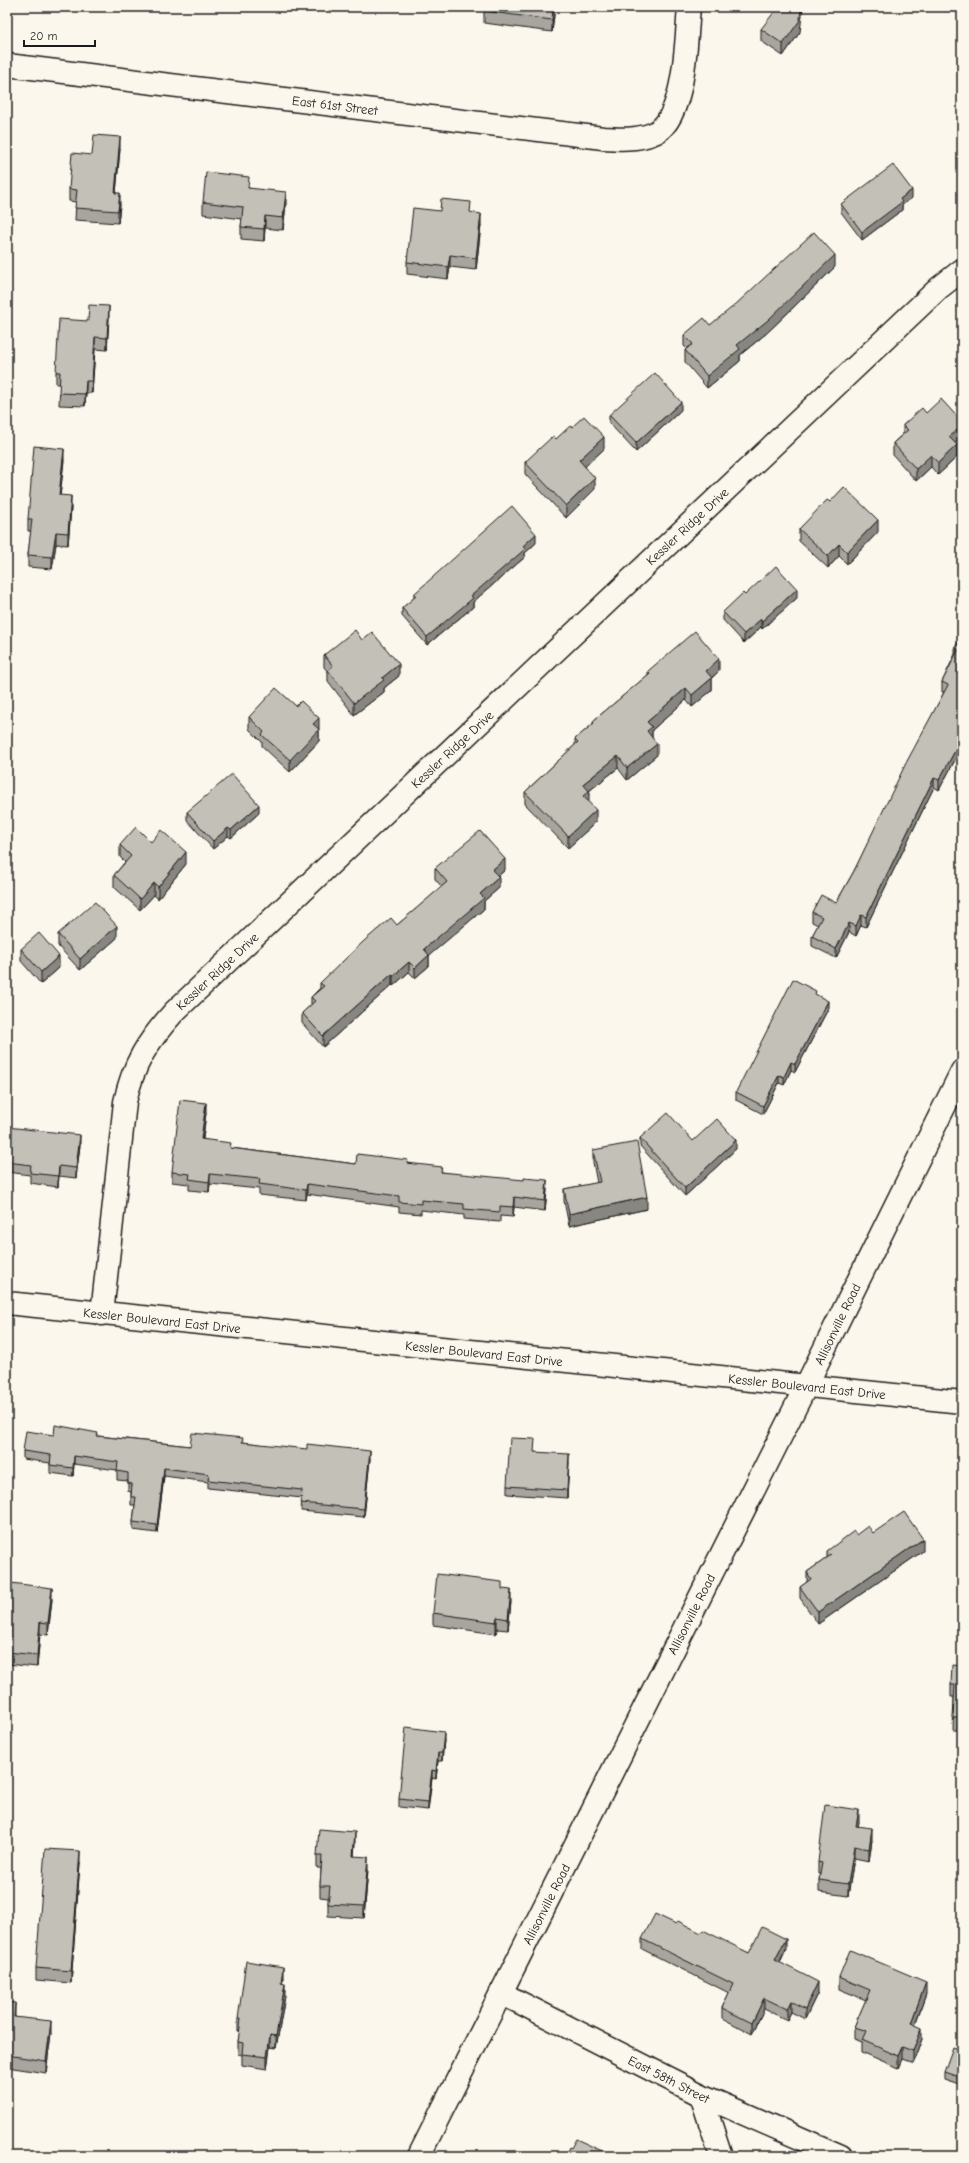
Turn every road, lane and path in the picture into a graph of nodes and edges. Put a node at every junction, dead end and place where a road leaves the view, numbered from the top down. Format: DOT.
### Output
graph roads {
  1 [pos="689,7"];
  2 [pos="7,65"];
  3 [pos="962,270"];
  4 [pos="962,1071"];
  5 [pos="7,1303"];
  6 [pos="102,1314"];
  7 [pos="806,1386"];
  8 [pos="962,1402"];
  9 [pos="501,1993"];
  10 [pos="701,2096"];
  11 [pos="418,2156"];
  12 [pos="721,2156"];
  13 [pos="841,2156"];
  1 -- 2 [label="street, East 61st Street"];
  3 -- 6 [label="street, Kessler Ridge Drive"];
  4 -- 7 [label="street, Allisonville Road"];
  5 -- 6 [label="street, Kessler Boulevard East Drive"];
  6 -- 7 [label="street, Kessler Boulevard East Drive"];
  7 -- 8 [label="street, Kessler Boulevard East Drive"];
  7 -- 9 [label="street, Allisonville Road"];
  9 -- 10 [label="street, East 58th Street"];
  9 -- 11 [label="street, Allisonville Road"];
  10 -- 12 [label="street"];
  10 -- 13 [label="street, East 58th Street"];
}
